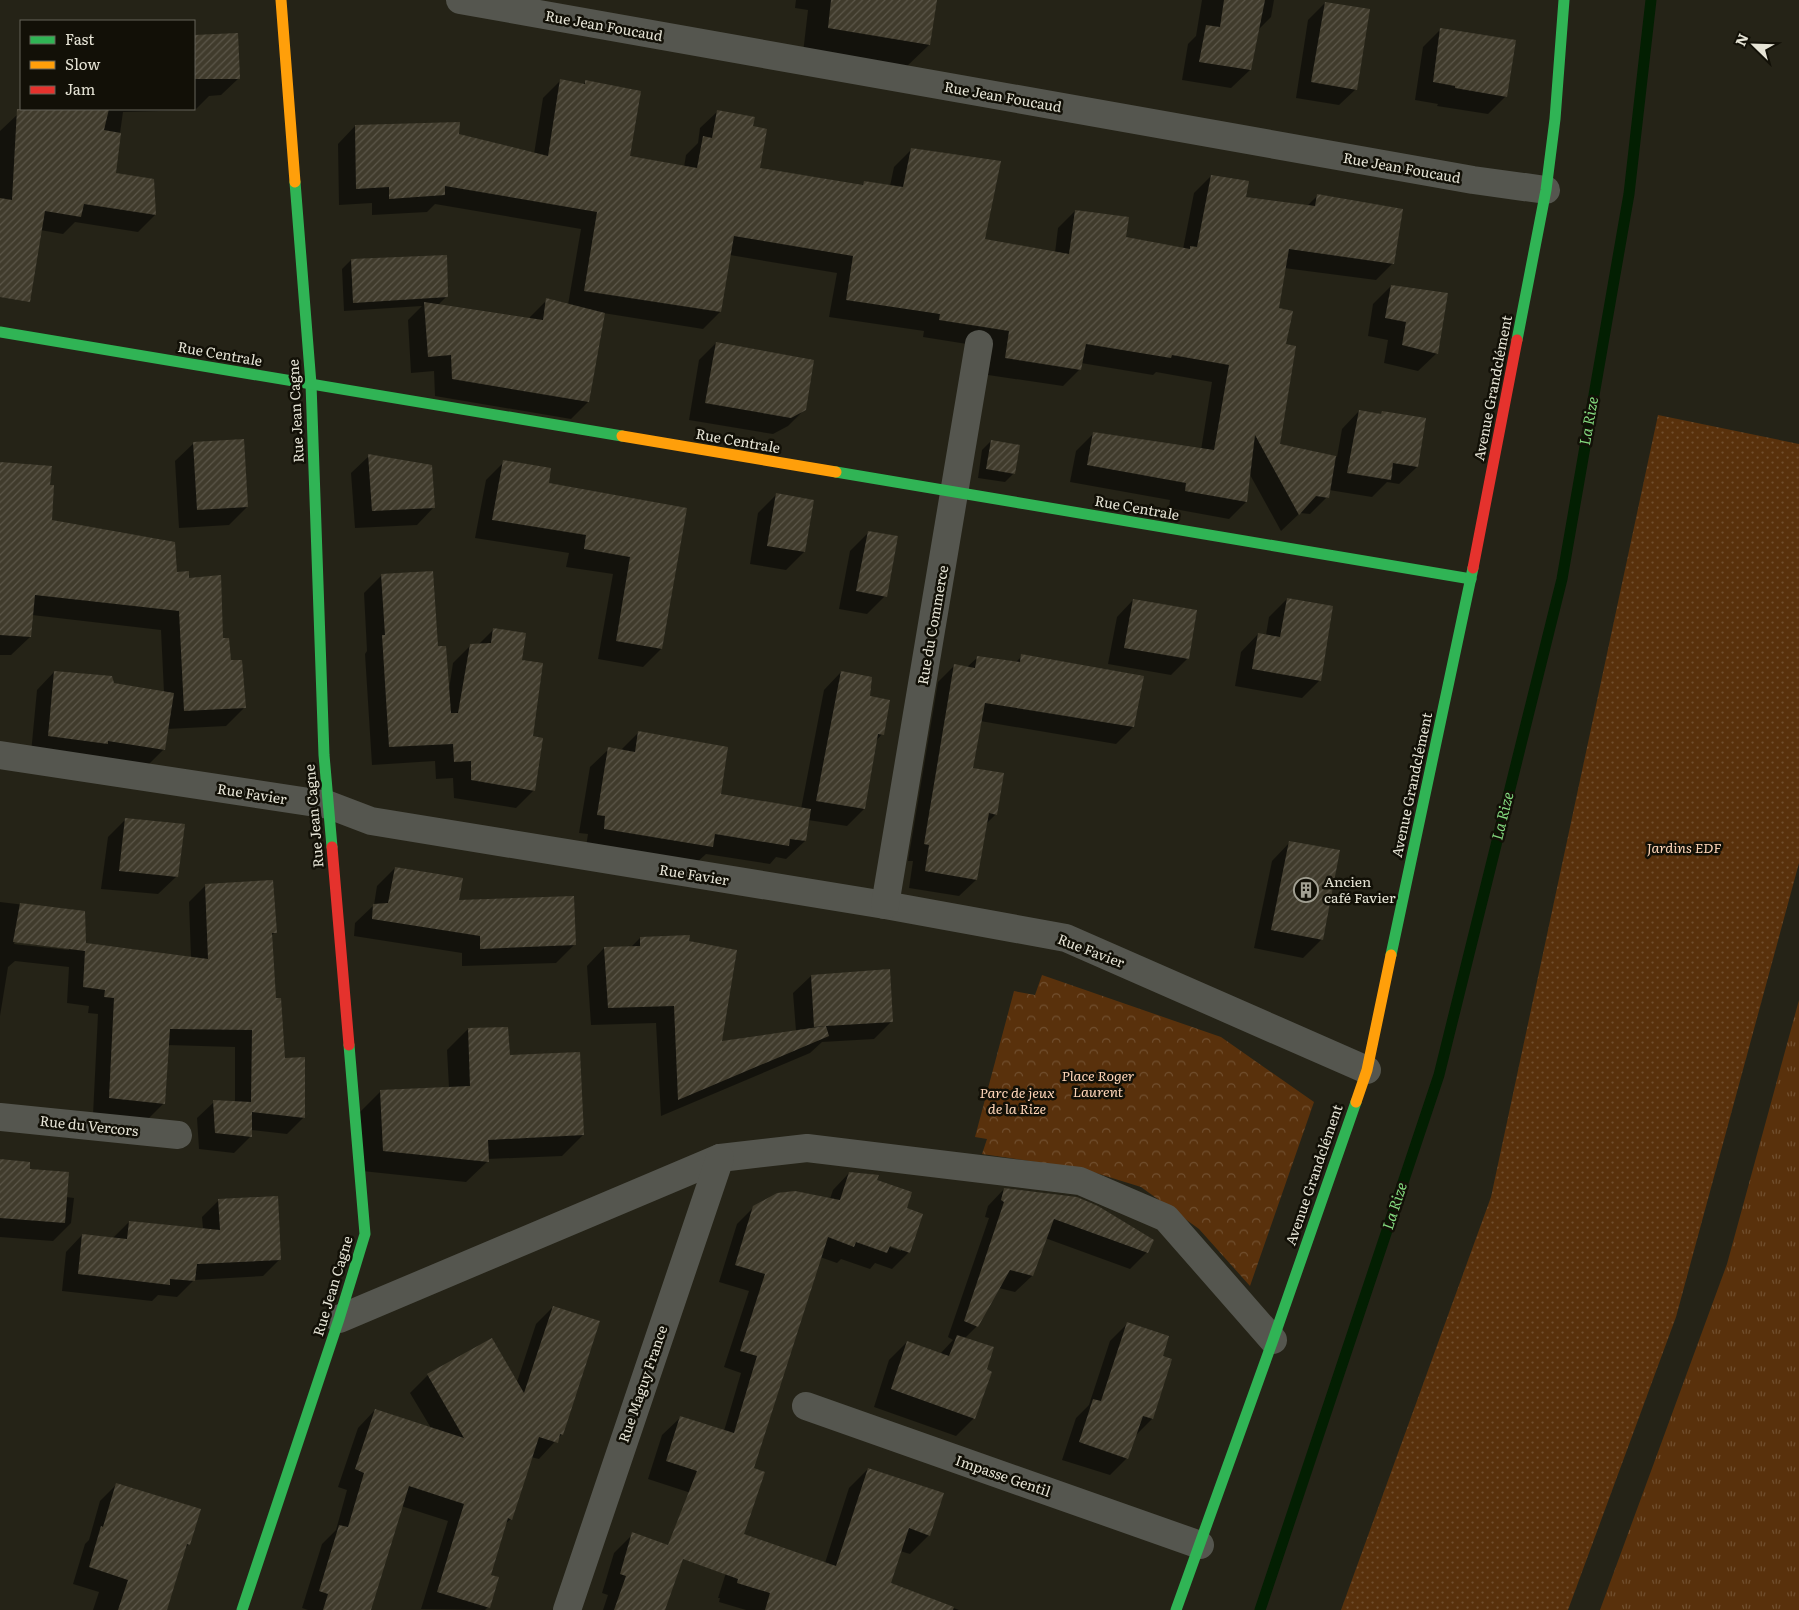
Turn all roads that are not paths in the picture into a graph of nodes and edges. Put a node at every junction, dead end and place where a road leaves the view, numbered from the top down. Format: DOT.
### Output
graph roads {
  1 [pos="281,0"];
  2 [pos="460,0"];
  3 [pos="1564,0"];
  4 [pos="1546,190"];
  5 [pos="0,332"];
  6 [pos="979,344"];
  7 [pos="311,384"];
  8 [pos="955,492"];
  9 [pos="1471,579"];
  10 [pos="0,755"];
  11 [pos="329,805"];
  12 [pos="885,905"];
  13 [pos="1366,1070"];
  14 [pos="0,1117"];
  15 [pos="178,1135"];
  16 [pos="720,1158"];
  17 [pos="339,1319"];
  18 [pos="1273,1340"];
  19 [pos="806,1406"];
  20 [pos="1200,1545"];
  21 [pos="242,1610"];
  22 [pos="566,1610"];
  23 [pos="1176,1610"];
  1 -- 7 [label="street, Rue Jean Cagne"];
  2 -- 4 [label="street, Rue Jean Foucaud"];
  3 -- 4 [label="street, Avenue Grandclément"];
  4 -- 9 [label="street, Avenue Grandclément"];
  5 -- 7 [label="street, Rue Centrale"];
  6 -- 8 [label="street, Rue du Commerce"];
  7 -- 8 [label="street, Rue Centrale"];
  7 -- 11 [label="street, Rue Jean Cagne"];
  8 -- 9 [label="street, Rue Centrale"];
  8 -- 12 [label="street, Rue du Commerce"];
  9 -- 13 [label="street, Avenue Grandclément"];
  10 -- 11 [label="street, Rue Favier"];
  11 -- 12 [label="street, Rue Favier"];
  11 -- 17 [label="street, Rue Jean Cagne"];
  12 -- 13 [label="street, Rue Favier"];
  13 -- 18 [label="street, Avenue Grandclément"];
  14 -- 15 [label="street, Rue du Vercors"];
  16 -- 17 [label="street"];
  16 -- 18 [label="street"];
  16 -- 22 [label="street, Rue Maguy France"];
  17 -- 21 [label="street, Rue Jean Cagne"];
  18 -- 20 [label="street, Avenue Grandclément"];
  19 -- 20 [label="street, Impasse Gentil"];
  20 -- 23 [label="street, Avenue Grandclément"];
}
